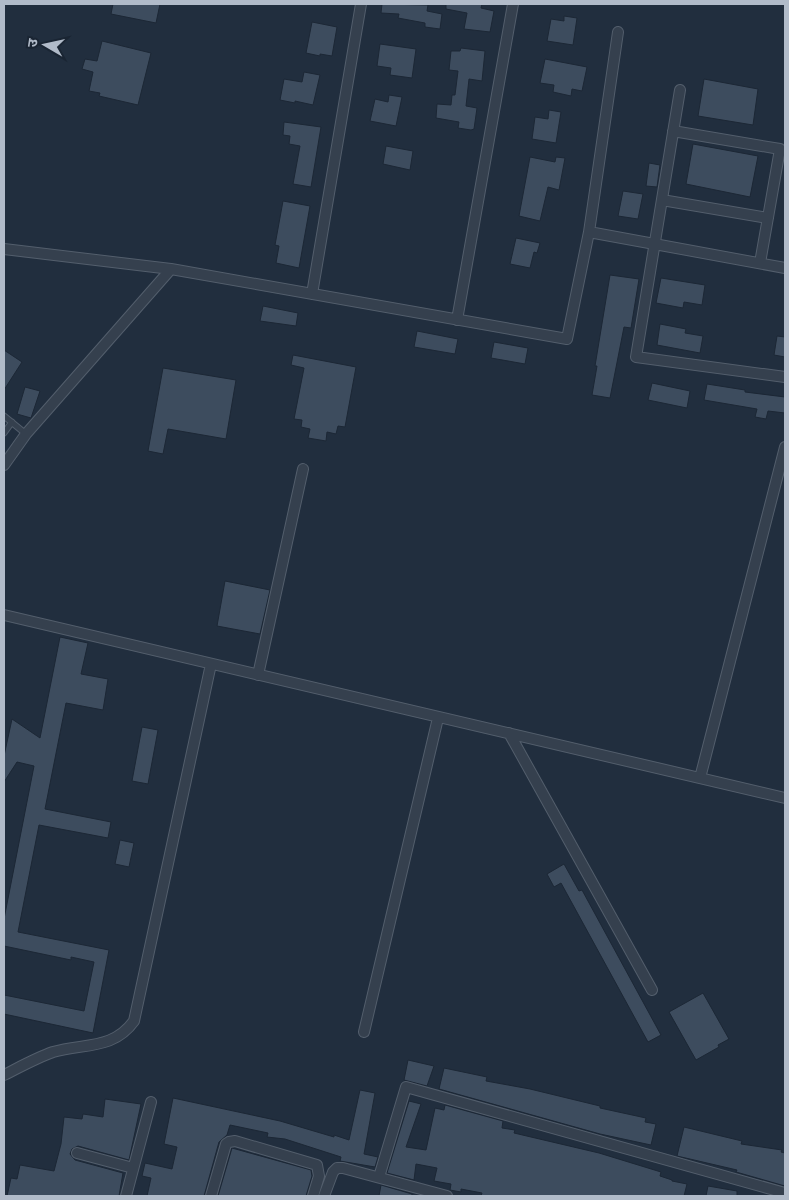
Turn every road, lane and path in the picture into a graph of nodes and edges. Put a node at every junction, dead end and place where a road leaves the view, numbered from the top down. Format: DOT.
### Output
graph roads {
  1 [pos="361,4"];
  2 [pos="513,4"];
  3 [pos="618,32"];
  4 [pos="680,90"];
  5 [pos="673,131"];
  6 [pos="662,200"];
  7 [pos="768,218"];
  8 [pos="589,232"];
  9 [pos="655,244"];
  10 [pos="4,249"];
  11 [pos="760,263"];
  12 [pos="785,268"];
  13 [pos="171,269"];
  14 [pos="312,294"];
  15 [pos="457,320"];
  16 [pos="785,378"];
  17 [pos="4,416"];
  18 [pos="12,422"];
  19 [pos="4,433"];
  20 [pos="26,434"];
  21 [pos="785,447"];
  22 [pos="4,465"];
  23 [pos="303,469"];
  24 [pos="781,481"];
  25 [pos="4,615"];
  26 [pos="211,664"];
  27 [pos="258,675"];
  28 [pos="438,718"];
  29 [pos="509,733"];
  30 [pos="700,778"];
  31 [pos="785,798"];
  32 [pos="652,990"];
  33 [pos="364,1032"];
  34 [pos="4,1074"];
  35 [pos="151,1102"];
  36 [pos="76,1153"];
  37 [pos="132,1168"];
  38 [pos="379,1177"];
  39 [pos="781,1194"];
  40 [pos="126,1196"];
  41 [pos="211,1196"];
  42 [pos="313,1196"];
  43 [pos="324,1196"];
  44 [pos="447,1196"];
  1 -- 14 [label="street"];
  2 -- 15 [label="street"];
  3 -- 8 [label="street"];
  4 -- 5 [label="street"];
  5 -- 6 [label="street"];
  5 -- 7 [label="street"];
  6 -- 7 [label="street"];
  6 -- 9 [label="street"];
  7 -- 11 [label="street"];
  8 -- 9 [label="street"];
  8 -- 15 [label="street"];
  9 -- 11 [label="street"];
  9 -- 16 [label="street"];
  10 -- 13 [label="street"];
  11 -- 12 [label="street"];
  13 -- 14 [label="street"];
  13 -- 20 [label="street"];
  14 -- 15 [label="street"];
  17 -- 18 [label="lane"];
  18 -- 19 [label="lane"];
  18 -- 20 [label="lane"];
  20 -- 22 [label="street"];
  21 -- 24 [label="street"];
  23 -- 27 [label="street"];
  24 -- 30 [label="street"];
  25 -- 26 [label="street"];
  26 -- 27 [label="street"];
  26 -- 34 [label="street"];
  27 -- 28 [label="street"];
  28 -- 29 [label="street"];
  28 -- 33 [label="street"];
  29 -- 30 [label="street"];
  29 -- 32 [label="street"];
  30 -- 31 [label="street"];
  35 -- 37 [label="street"];
  36 -- 37 [label="street"];
  37 -- 40 [label="street"];
  38 -- 39 [label="street"];
  38 -- 43 [label="street"];
  38 -- 44 [label="street"];
  41 -- 42 [label="street"];
}
